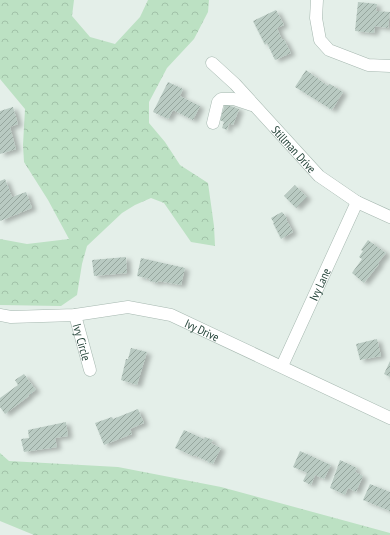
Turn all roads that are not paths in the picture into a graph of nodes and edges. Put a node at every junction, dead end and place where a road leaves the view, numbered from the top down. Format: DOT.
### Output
graph roads {
  1 [pos="317,0"];
  2 [pos="212,63"];
  3 [pos="390,66"];
  4 [pos="253,105"];
  5 [pos="213,123"];
  6 [pos="357,202"];
  7 [pos="390,217"];
  8 [pos="0,315"];
  9 [pos="75,315"];
  10 [pos="282,366"];
  11 [pos="90,370"];
  12 [pos="390,418"];
  1 -- 3 [label="street"];
  2 -- 4 [label="street, Stillman Drive"];
  4 -- 5 [label="street"];
  4 -- 6 [label="street, Stillman Drive"];
  6 -- 7 [label="street, Stillman Drive"];
  6 -- 10 [label="street, Ivy Lane"];
  8 -- 9 [label="street, Ivy Drive"];
  9 -- 10 [label="street, Ivy Drive"];
  9 -- 11 [label="street, Ivy Circle"];
  10 -- 12 [label="street, Ivy Drive"];
}
